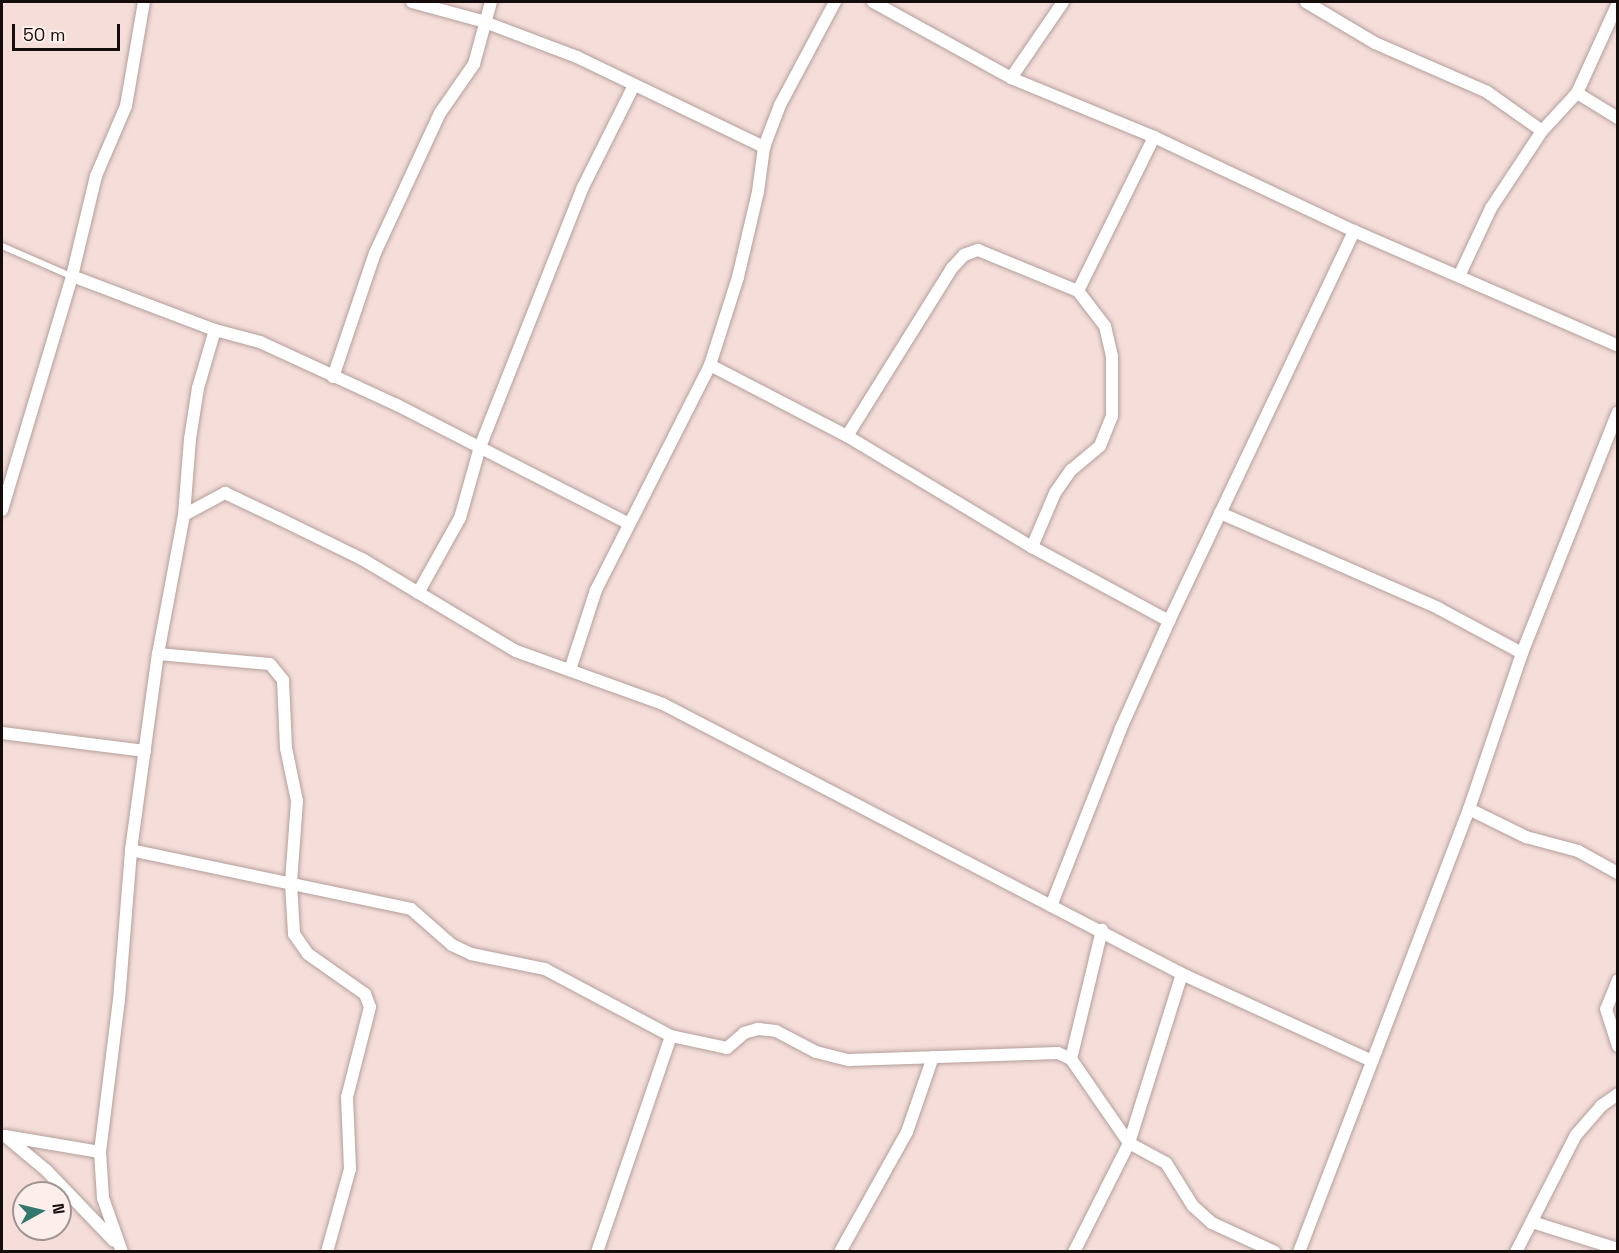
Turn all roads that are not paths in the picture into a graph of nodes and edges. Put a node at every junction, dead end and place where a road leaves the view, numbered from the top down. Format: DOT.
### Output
graph roads {
  1 [pos="144,2"];
  2 [pos="412,2"];
  3 [pos="491,2"];
  4 [pos="835,2"];
  5 [pos="873,2"];
  6 [pos="1063,2"];
  7 [pos="1306,2"];
  8 [pos="1617,3"];
  9 [pos="483,21"];
  10 [pos="1011,78"];
  11 [pos="633,87"];
  12 [pos="1577,93"];
  13 [pos="1617,118"];
  14 [pos="1542,131"];
  15 [pos="1154,137"];
  16 [pos="764,147"];
  17 [pos="1354,231"];
  18 [pos="2,246"];
  19 [pos="1460,274"];
  20 [pos="72,276"];
  21 [pos="1078,291"];
  22 [pos="215,330"];
  23 [pos="1617,346"];
  24 [pos="710,365"];
  25 [pos="333,377"];
  26 [pos="1617,412"];
  27 [pos="847,436"];
  28 [pos="480,447"];
  29 [pos="2,510"];
  30 [pos="1221,513"];
  31 [pos="184,515"];
  32 [pos="628,523"];
  33 [pos="1032,547"];
  34 [pos="418,593"];
  35 [pos="1169,621"];
  36 [pos="1522,653"];
  37 [pos="158,654"];
  38 [pos="570,670"];
  39 [pos="2,733"];
  40 [pos="145,751"];
  41 [pos="1469,809"];
  42 [pos="131,850"];
  43 [pos="1617,873"];
  44 [pos="291,884"];
  45 [pos="1051,906"];
  46 [pos="1102,930"];
  47 [pos="1182,974"];
  48 [pos="1617,980"];
  49 [pos="671,1036"];
  50 [pos="1617,1046"];
  51 [pos="933,1057"];
  52 [pos="1071,1059"];
  53 [pos="1371,1061"];
  54 [pos="1617,1094"];
  55 [pos="3,1136"];
  56 [pos="1130,1143"];
  57 [pos="100,1152"];
  58 [pos="1532,1222"];
  59 [pos="119,1246"];
  60 [pos="327,1249"];
  61 [pos="1617,1250"];
  62 [pos="315,1251"];
  63 [pos="597,1251"];
  64 [pos="840,1251"];
  65 [pos="1074,1251"];
  66 [pos="1275,1251"];
  67 [pos="1299,1251"];
  68 [pos="1516,1251"];
  1 -- 20 [label="street"];
  2 -- 9 [label="street"];
  3 -- 9 [label="street"];
  4 -- 16 [label="street"];
  5 -- 10 [label="street"];
  6 -- 10 [label="street"];
  7 -- 14 [label="street"];
  8 -- 12 [label="street"];
  9 -- 11 [label="street"];
  9 -- 25 [label="street"];
  10 -- 15 [label="street"];
  11 -- 16 [label="street"];
  11 -- 28 [label="street"];
  12 -- 13 [label="street"];
  12 -- 14 [label="street"];
  14 -- 19 [label="street"];
  15 -- 17 [label="street"];
  15 -- 21 [label="street"];
  16 -- 24 [label="street"];
  17 -- 19 [label="street"];
  17 -- 30 [label="street"];
  18 -- 20 [label="lane"];
  19 -- 23 [label="street"];
  20 -- 22 [label="street"];
  20 -- 29 [label="street"];
  21 -- 27 [label="street"];
  21 -- 33 [label="street"];
  22 -- 25 [label="street"];
  22 -- 31 [label="street"];
  24 -- 27 [label="street"];
  24 -- 32 [label="street"];
  25 -- 28 [label="street"];
  26 -- 36 [label="street"];
  27 -- 33 [label="street"];
  28 -- 32 [label="street"];
  28 -- 34 [label="street"];
  30 -- 35 [label="street"];
  30 -- 36 [label="street"];
  31 -- 34 [label="street"];
  31 -- 37 [label="street"];
  32 -- 38 [label="street"];
  33 -- 35 [label="street"];
  34 -- 38 [label="street"];
  35 -- 45 [label="street"];
  36 -- 41 [label="street"];
  37 -- 40 [label="street"];
  37 -- 44 [label="street"];
  38 -- 45 [label="street"];
  39 -- 40 [label="street"];
  40 -- 42 [label="street"];
  41 -- 43 [label="street"];
  41 -- 53 [label="street"];
  42 -- 44 [label="street"];
  42 -- 57 [label="street"];
  44 -- 49 [label="street"];
  44 -- 60 [label="street"];
  45 -- 46 [label="street"];
  46 -- 47 [label="street"];
  46 -- 52 [label="street"];
  47 -- 53 [label="street"];
  47 -- 56 [label="street"];
  48 -- 50 [label="street"];
  49 -- 51 [label="street"];
  49 -- 63 [label="street"];
  51 -- 52 [label="street"];
  51 -- 64 [label="street"];
  52 -- 56 [label="street"];
  53 -- 67 [label="street"];
  54 -- 58 [label="street"];
  55 -- 57 [label="street"];
  55 -- 59 [label="street"];
  56 -- 65 [label="street"];
  56 -- 66 [label="street"];
  57 -- 59 [label="street"];
  58 -- 61 [label="street"];
  58 -- 68 [label="street"];
  60 -- 62 [label="street"];
}
